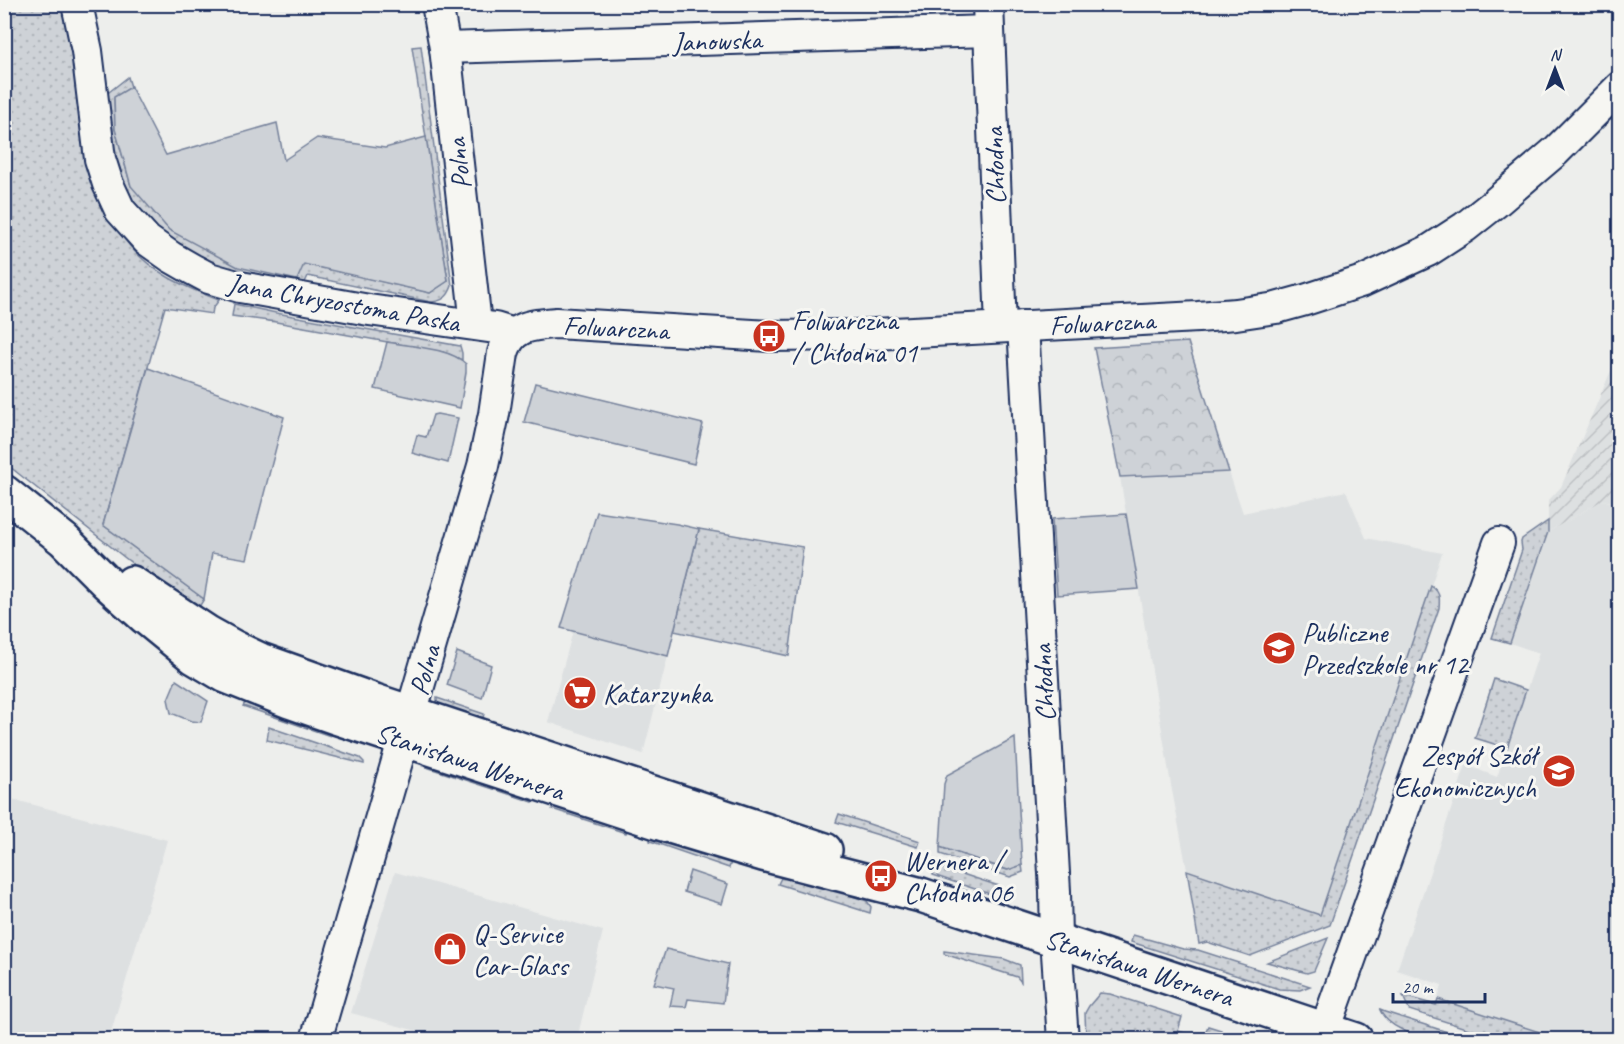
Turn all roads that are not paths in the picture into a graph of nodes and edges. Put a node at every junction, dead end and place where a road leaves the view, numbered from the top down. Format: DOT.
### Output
graph roads {
  1 [pos="78,4"];
  2 [pos="437,4"];
  3 [pos="989,18"];
  4 [pos="445,48"];
  5 [pos="1620,87"];
  6 [pos="476,324"];
  7 [pos="1012,326"];
  8 [pos="514,334"];
  9 [pos="4,492"];
  10 [pos="1499,543"];
  11 [pos="408,726"];
  12 [pos="1056,939"];
  13 [pos="1326,1030"];
  14 [pos="316,1040"];
  15 [pos="1063,1040"];
  16 [pos="1356,1040"];
  1 -- 6 [label="street, Jana Chryzostoma Paska"];
  2 -- 4 [label="street, Polna"];
  3 -- 4 [label="street, Janowska"];
  3 -- 7 [label="street, Chłodna"];
  4 -- 6 [label="street, Polna"];
  5 -- 7 [label="street, Folwarczna"];
  6 -- 8 [label="street, Jana Chryzostoma Paska"];
  7 -- 8 [label="street, Folwarczna"];
  7 -- 12 [label="street, Chłodna"];
  8 -- 11 [label="street, Polna"];
  9 -- 11 [label="street, Stanisława Wernera"];
  10 -- 13 [label="street"];
  11 -- 12 [label="street, Stanisława Wernera"];
  11 -- 14 [label="street, Polna"];
  12 -- 13 [label="street, Stanisława Wernera"];
  12 -- 15 [label="street, Chłodna"];
  13 -- 16 [label="street, Stanisława Wernera"];
}
